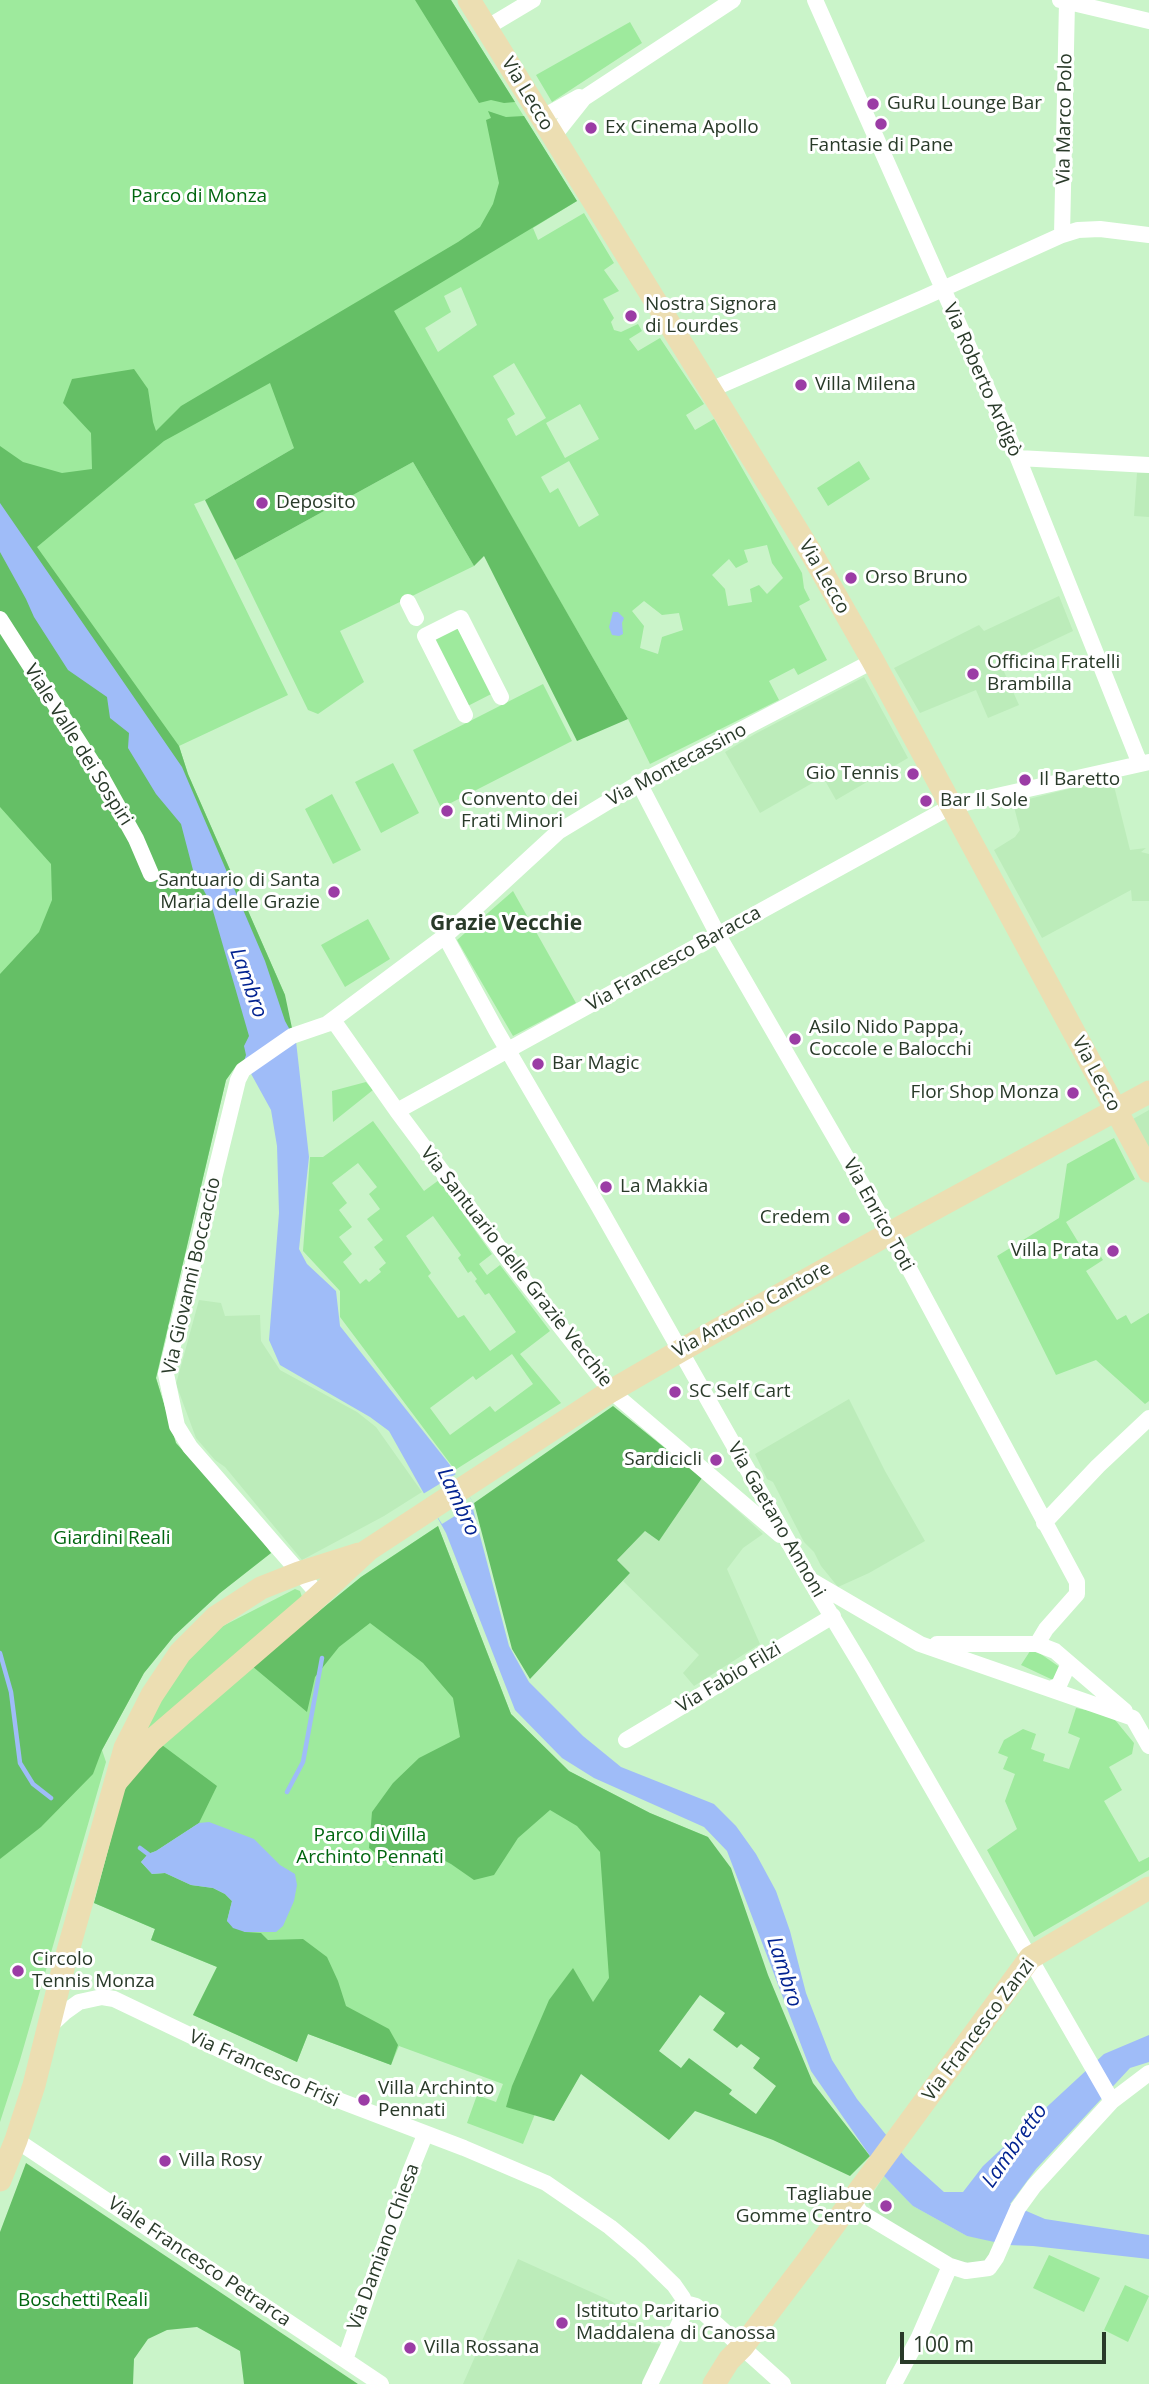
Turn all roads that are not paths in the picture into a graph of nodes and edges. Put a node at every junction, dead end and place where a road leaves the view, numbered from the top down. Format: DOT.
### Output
graph roads {
  1 [pos="469,0"];
  2 [pos="533,0"];
  3 [pos="733,0"];
  4 [pos="815,0"];
  5 [pos="1063,1"];
  6 [pos="1149,21"];
  7 [pos="486,28"];
  8 [pos="547,128"];
  9 [pos="1062,235"];
  10 [pos="1149,235"];
  11 [pos="942,290"];
  12 [pos="710,390"];
  13 [pos="1018,458"];
  14 [pos="1149,465"];
  15 [pos="408,602"];
  16 [pos="0,619"];
  17 [pos="422,629"];
  18 [pos="873,661"];
  19 [pos="501,697"];
  20 [pos="465,715"];
  21 [pos="1145,763"];
  22 [pos="639,783"];
  23 [pos="952,806"];
  24 [pos="151,874"];
  25 [pos="718,935"];
  26 [pos="445,936"];
  27 [pos="327,1023"];
  28 [pos="508,1051"];
  29 [pos="247,1066"];
  30 [pos="1149,1092"];
  31 [pos="1115,1110"];
  32 [pos="397,1111"];
  33 [pos="1149,1171"];
  34 [pos="890,1233"];
  35 [pos="680,1351"];
  36 [pos="611,1391"];
  37 [pos="1149,1418"];
  38 [pos="1044,1523"];
  39 [pos="790,1544"];
  40 [pos="368,1550"];
  41 [pos="299,1573"];
  42 [pos="810,1580"];
  43 [pos="319,1595"];
  44 [pos="833,1616"];
  45 [pos="920,1644"];
  46 [pos="1037,1644"];
  47 [pos="1017,1645"];
  48 [pos="1069,1663"];
  49 [pos="1013,1675"];
  50 [pos="1051,1689"];
  51 [pos="1133,1718"];
  52 [pos="1149,1732"];
  53 [pos="626,1740"];
  54 [pos="1149,1746"];
  55 [pos="115,1783"];
  56 [pos="1149,1888"];
  57 [pos="1030,1958"];
  58 [pos="49,2027"];
  59 [pos="1149,2073"];
  60 [pos="1110,2098"];
  61 [pos="425,2135"];
  62 [pos="16,2140"];
  63 [pos="0,2180"];
  64 [pos="853,2199"];
  65 [pos="950,2266"];
  66 [pos="685,2303"];
  67 [pos="743,2346"];
  68 [pos="345,2360"];
  69 [pos="381,2384"];
  70 [pos="650,2384"];
  71 [pos="714,2384"];
  72 [pos="783,2384"];
  73 [pos="894,2384"];
  1 -- 7 [label="main road, Via Lecco"];
  2 -- 7 [label="street"];
  3 -- 8 [label="street"];
  4 -- 11 [label="street, Via Roberto Ardigò"];
  5 -- 6 [label="street"];
  5 -- 9 [label="street, Via Marco Polo"];
  7 -- 8 [label="main road, Via Lecco"];
  8 -- 12 [label="main road, Via Lecco"];
  9 -- 10 [label="street"];
  9 -- 11 [label="street"];
  11 -- 12 [label="street"];
  11 -- 13 [label="street, Via Roberto Ardigò"];
  12 -- 18 [label="main road, Via Lecco"];
  13 -- 14 [label="street"];
  13 -- 21 [label="street, Via Roberto Ardigò"];
  15 -- 17 [label="street"];
  16 -- 24 [label="street, Viale Valle dei Sospiri"];
  17 -- 19 [label="street"];
  17 -- 20 [label="street"];
  18 -- 22 [label="street, Via Montecassino"];
  18 -- 23 [label="main road, Via Lecco"];
  21 -- 23 [label="street, Via Francesco Baracca"];
  22 -- 25 [label="street, Via Enrico Toti"];
  22 -- 26 [label="street, Via Montecassino"];
  23 -- 25 [label="street, Via Francesco Baracca"];
  23 -- 31 [label="main road, Via Lecco"];
  25 -- 28 [label="street, Via Francesco Baracca"];
  25 -- 34 [label="street, Via Enrico Toti"];
  26 -- 27 [label="street, Via Montecassino"];
  26 -- 28 [label="street, Via Gaetano Annoni"];
  27 -- 29 [label="street, Via Montecassino"];
  27 -- 32 [label="street, Via Santuario delle Grazie Vecchie"];
  28 -- 32 [label="street, Via Francesco Baracca"];
  28 -- 35 [label="street, Via Gaetano Annoni"];
  29 -- 41 [label="street, Via Giovanni Boccaccio"];
  30 -- 31 [label="main road, Via Antonio Cantore"];
  31 -- 33 [label="main road, Via Lecco"];
  31 -- 34 [label="main road, Via Antonio Cantore"];
  32 -- 36 [label="street, Via Santuario delle Grazie Vecchie"];
  34 -- 35 [label="main road, Via Antonio Cantore"];
  34 -- 38 [label="street, Via Enrico Toti"];
  35 -- 36 [label="main road, Via Antonio Cantore"];
  35 -- 39 [label="street, Via Gaetano Annoni"];
  36 -- 39 [label="street, Via Santuario delle Grazie Vecchie"];
  36 -- 40 [label="main road, Via Antonio Cantore"];
  37 -- 38 [label="street"];
  38 -- 46 [label="street, Via Enrico Toti"];
  39 -- 42 [label="street, Via Gaetano Annoni"];
  40 -- 41 [label="main road"];
  40 -- 43 [label="main road"];
  41 -- 43 [label="street, Via Giovanni Boccaccio"];
  41 -- 55 [label="main road"];
  42 -- 44 [label="street, Via Gaetano Annoni"];
  42 -- 45 [label="street"];
  43 -- 55 [label="main road"];
  44 -- 53 [label="street, Via Fabio Filzi"];
  44 -- 57 [label="street, Via Gaetano Annoni"];
  45 -- 47 [label="street"];
  45 -- 49 [label="street"];
  46 -- 47 [label="street"];
  46 -- 48 [label="street"];
  47 -- 49 [label="street"];
  48 -- 50 [label="street"];
  48 -- 51 [label="street"];
  49 -- 50 [label="street"];
  50 -- 51 [label="street"];
  51 -- 52 [label="street"];
  51 -- 54 [label="street"];
  55 -- 58 [label="main road"];
  56 -- 57 [label="main road, Via Francesco Zanzi"];
  57 -- 60 [label="street, Via Gaetano Annoni"];
  57 -- 64 [label="main road, Via Francesco Zanzi"];
  58 -- 61 [label="street, Via Francesco Frisi"];
  58 -- 62 [label="main road"];
  59 -- 60 [label="street"];
  60 -- 65 [label="street"];
  61 -- 66 [label="street, Via Francesco Frisi"];
  61 -- 68 [label="street, Via Damiano Chiesa"];
  62 -- 63 [label="main road"];
  62 -- 68 [label="street, Viale Francesco Petrarca"];
  64 -- 65 [label="street"];
  64 -- 67 [label="main road"];
  65 -- 73 [label="street"];
  66 -- 67 [label="street, Via Francesco Frisi"];
  66 -- 70 [label="street"];
  67 -- 71 [label="main road"];
  67 -- 72 [label="street, Via Francesco Frisi"];
  68 -- 69 [label="street, Viale Francesco Petrarca"];
}
